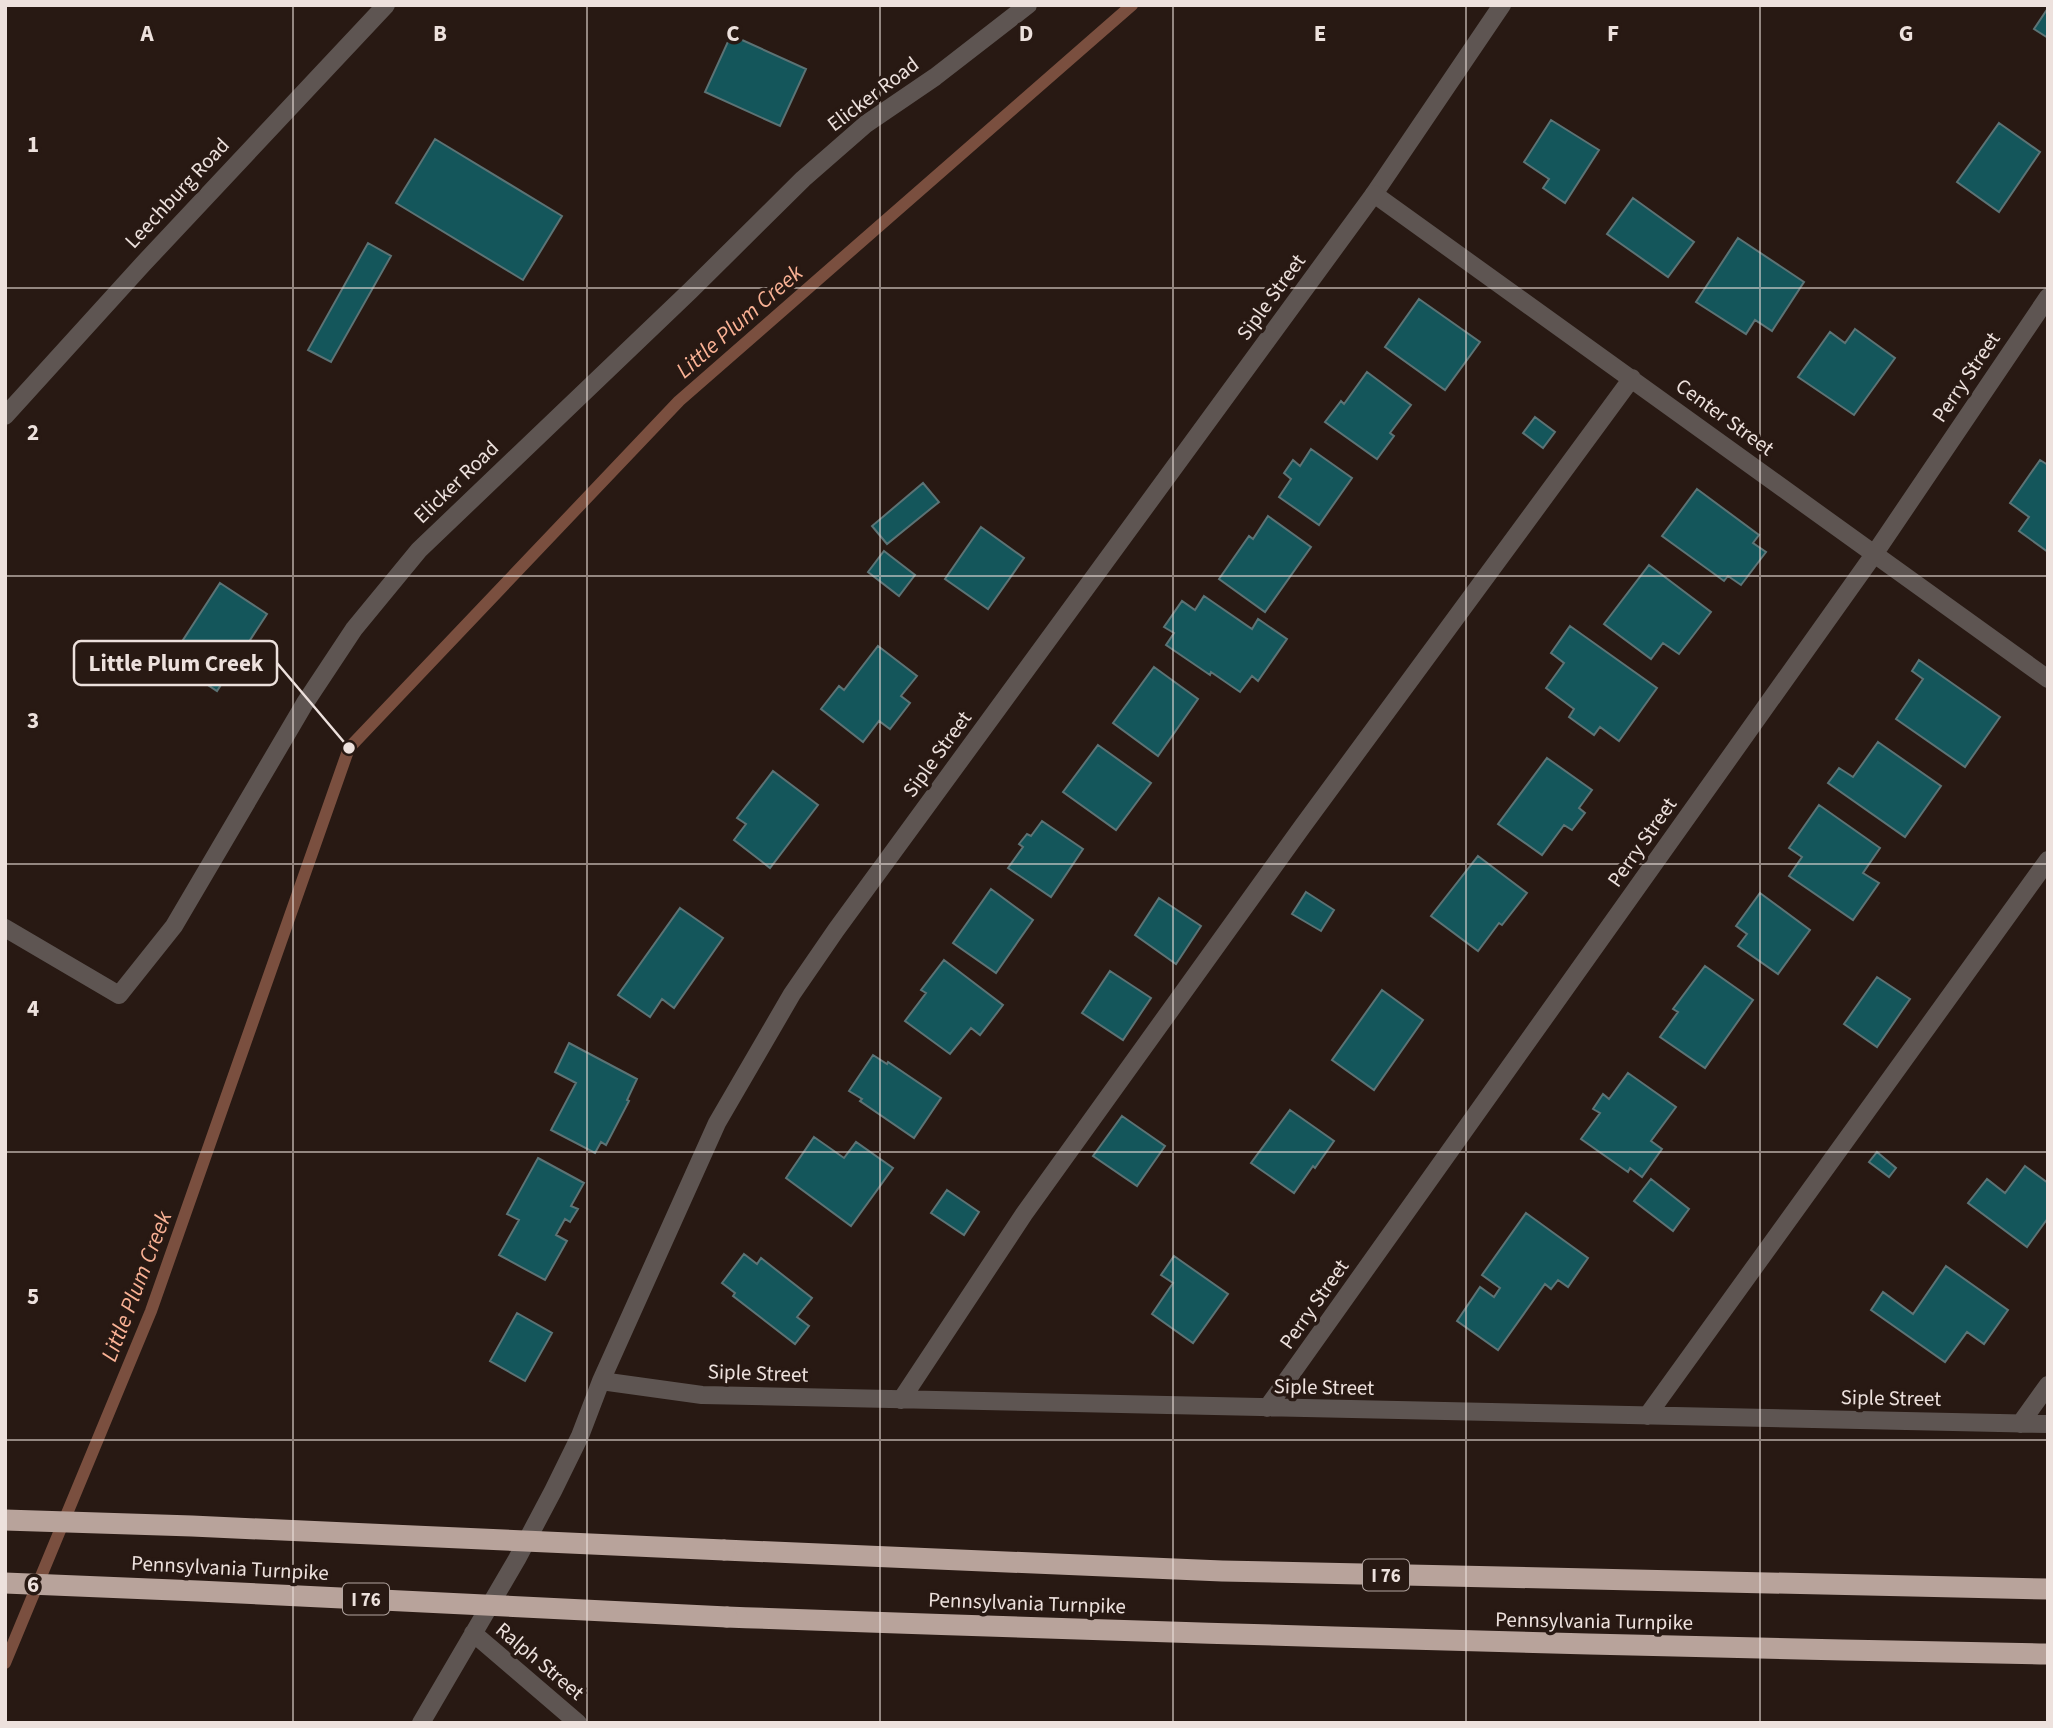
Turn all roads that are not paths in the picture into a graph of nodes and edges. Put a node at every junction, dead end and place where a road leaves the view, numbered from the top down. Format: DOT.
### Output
graph roads {
  1 [pos="386,5"];
  2 [pos="1028,5"];
  3 [pos="1502,5"];
  4 [pos="1374,194"];
  5 [pos="2048,297"];
  6 [pos="1632,378"];
  7 [pos="5,416"];
  8 [pos="1875,554"];
  9 [pos="2048,679"];
  10 [pos="2048,860"];
  11 [pos="5,928"];
  12 [pos="601,1381"];
  13 [pos="2048,1385"];
  14 [pos="901,1400"];
  15 [pos="1267,1408"];
  16 [pos="1647,1416"];
  17 [pos="2020,1424"];
  18 [pos="2048,1424"];
  19 [pos="5,1520"];
  20 [pos="5,1583"];
  21 [pos="2048,1589"];
  22 [pos="473,1633"];
  23 [pos="2048,1654"];
  24 [pos="421,1723"];
  25 [pos="578,1723"];
  1 -- 7 [label="street, Leechburg Road"];
  2 -- 11 [label="street, Elicker Road"];
  3 -- 4 [label="street, Siple Street"];
  4 -- 6 [label="street, Center Street"];
  4 -- 12 [label="street, Siple Street"];
  5 -- 8 [label="street, Perry Street"];
  6 -- 8 [label="street, Center Street"];
  6 -- 14 [label="street"];
  8 -- 9 [label="street, Center Street"];
  8 -- 15 [label="street, Perry Street"];
  10 -- 16 [label="street"];
  12 -- 14 [label="street, Siple Street"];
  12 -- 22 [label="street, Siple Street"];
  13 -- 17 [label="street"];
  14 -- 15 [label="street, Siple Street"];
  15 -- 16 [label="street, Siple Street"];
  16 -- 17 [label="street, Siple Street"];
  17 -- 18 [label="street, Siple Street"];
  19 -- 21 [label="highway, Pennsylvania Turnpike / I 76, bridge"];
  20 -- 23 [label="highway, Pennsylvania Turnpike / I 76, bridge"];
  22 -- 24 [label="street, Siple Street"];
  22 -- 25 [label="street, Ralph Street"];
}
